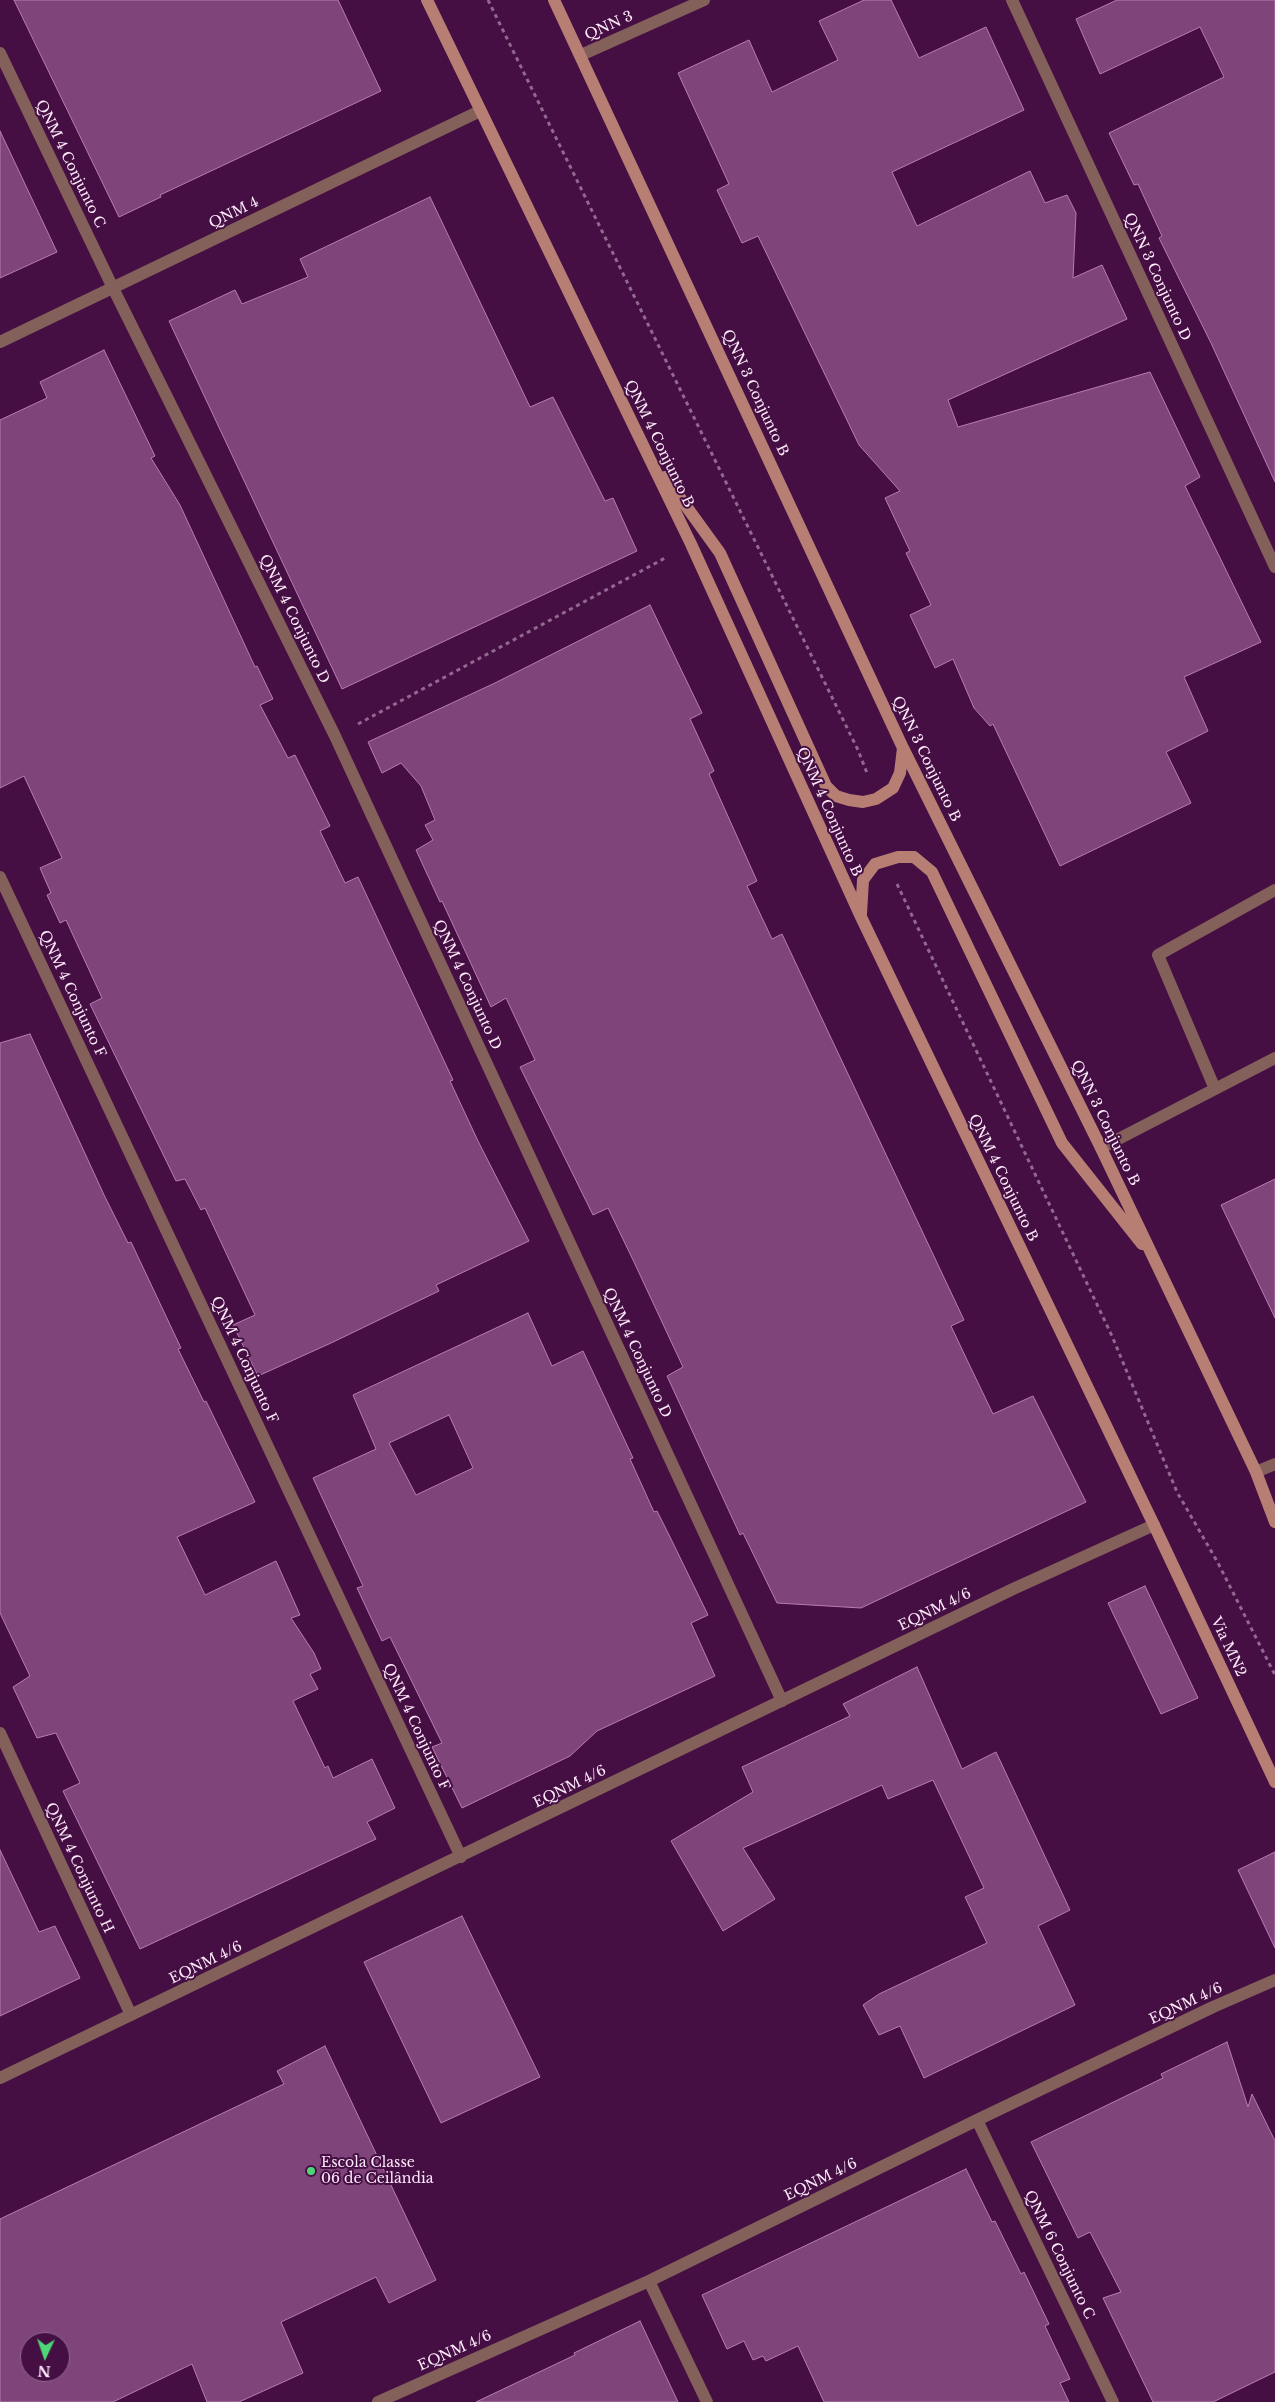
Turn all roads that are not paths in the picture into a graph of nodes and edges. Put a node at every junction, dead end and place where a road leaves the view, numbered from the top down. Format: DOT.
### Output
graph roads {
  1 [pos="427,0"];
  2 [pos="554,0"];
  3 [pos="704,0"];
  4 [pos="1012,0"];
  5 [pos="0,53"];
  6 [pos="581,55"];
  7 [pos="480,111"];
  8 [pos="113,288"];
  9 [pos="0,342"];
  10 [pos="646,451"];
  11 [pos="1275,567"];
  12 [pos="903,748"];
  13 [pos="0,877"];
  14 [pos="1275,890"];
  15 [pos="861,917"];
  16 [pos="1275,1058"];
  17 [pos="1215,1089"];
  18 [pos="1102,1148"];
  19 [pos="1156,1262"];
  20 [pos="1275,1464"];
  21 [pos="1256,1472"];
  22 [pos="1275,1522"];
  23 [pos="1154,1525"];
  24 [pos="782,1701"];
  25 [pos="0,1733"];
  26 [pos="1275,1782"];
  27 [pos="461,1857"];
  28 [pos="1275,1980"];
  29 [pos="131,2015"];
  30 [pos="0,2078"];
  31 [pos="977,2120"];
  32 [pos="649,2281"];
  33 [pos="378,2402"];
  34 [pos="707,2402"];
  35 [pos="1113,2402"];
  1 -- 7 [label="main road, QNM 4 Conjunto B"];
  2 -- 6 [label="main road, QNN 3 Conjunto B"];
  3 -- 6 [label="street, QNN 3"];
  4 -- 11 [label="street, QNN 3 Conjunto D"];
  5 -- 8 [label="street, QNM 4 Conjunto C"];
  6 -- 12 [label="main road, QNN 3 Conjunto B"];
  7 -- 8 [label="street, QNM 4"];
  7 -- 10 [label="main road, QNM 4 Conjunto B"];
  8 -- 9 [label="street, QNM 4"];
  8 -- 24 [label="street, QNM 4 Conjunto D"];
  10 -- 12 [label="main road"];
  10 -- 15 [label="main road, QNM 4 Conjunto B"];
  12 -- 18 [label="main road, QNN 3 Conjunto B"];
  13 -- 27 [label="street, QNM 4 Conjunto F"];
  14 -- 17 [label="street"];
  15 -- 19 [label="main road"];
  15 -- 23 [label="main road, QNM 4 Conjunto B"];
  16 -- 17 [label="street"];
  17 -- 18 [label="street"];
  18 -- 19 [label="main road, QNN 3 Conjunto B"];
  19 -- 21 [label="main road, QNN 3 Conjunto B"];
  20 -- 21 [label="street"];
  21 -- 22 [label="main road"];
  23 -- 24 [label="street, EQNM 4/6"];
  23 -- 26 [label="main road, Via MN2"];
  24 -- 27 [label="street, EQNM 4/6"];
  25 -- 29 [label="street, QNM 4 Conjunto H"];
  27 -- 29 [label="street, EQNM 4/6"];
  28 -- 31 [label="street, EQNM 4/6"];
  29 -- 30 [label="street, EQNM 4/6"];
  31 -- 32 [label="street, EQNM 4/6"];
  31 -- 35 [label="street, QNM 6 Conjunto C"];
  32 -- 33 [label="street, EQNM 4/6"];
  32 -- 34 [label="street"];
}
